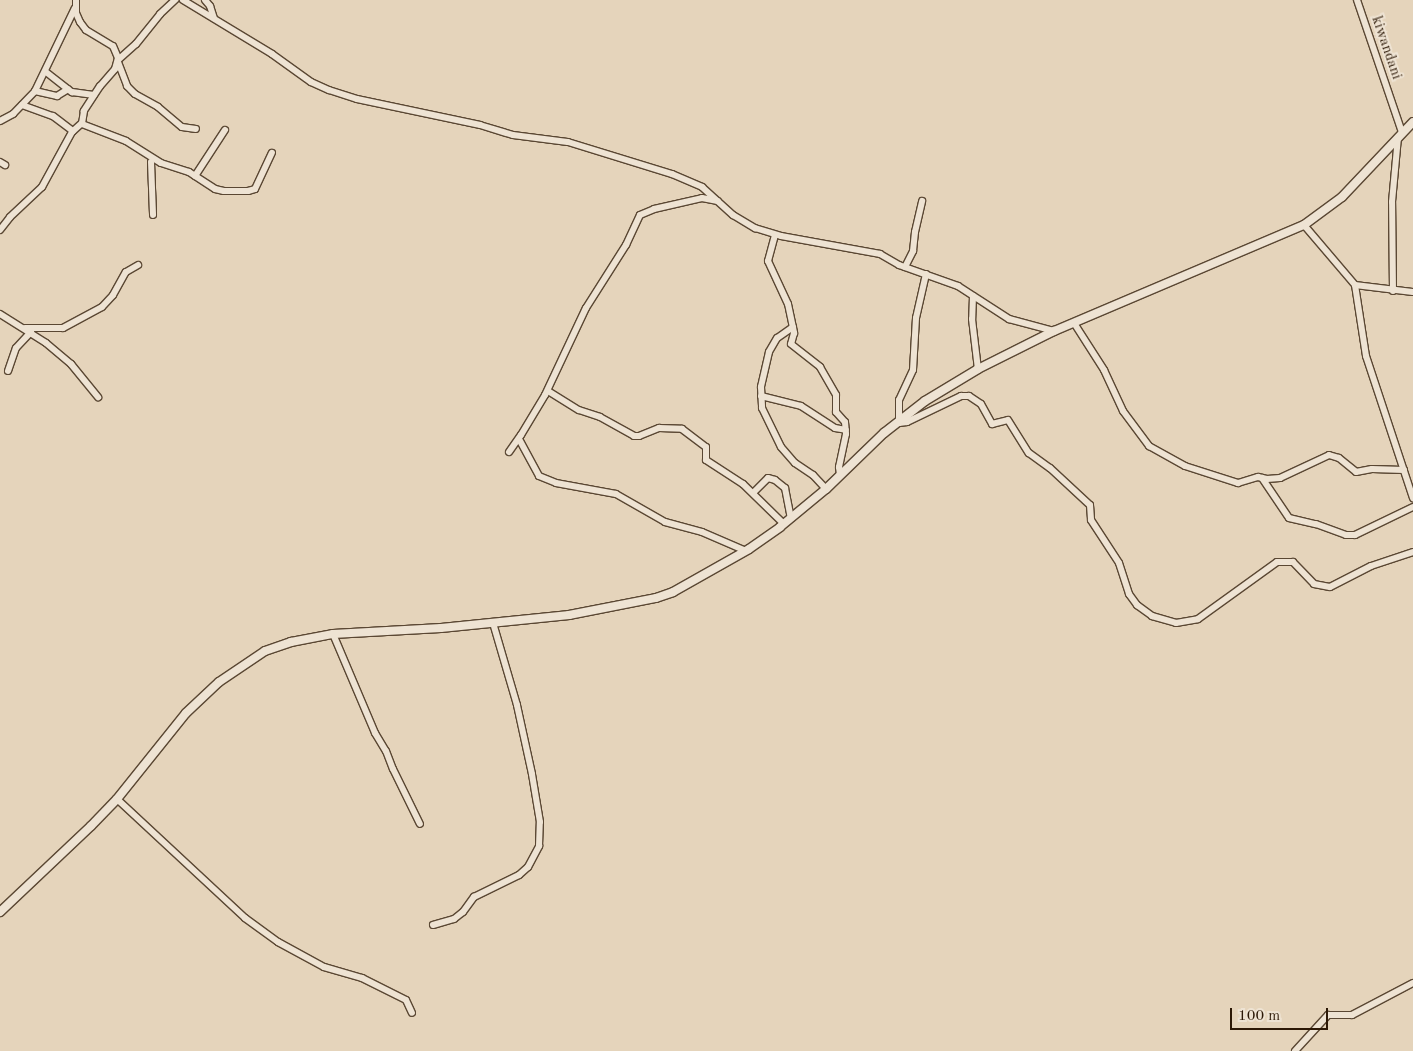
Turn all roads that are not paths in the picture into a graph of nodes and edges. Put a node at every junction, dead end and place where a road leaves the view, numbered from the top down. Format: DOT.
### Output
graph roads {
  1 [pos="175,0"];
  2 [pos="183,0"];
  3 [pos="205,0"];
  4 [pos="1357,0"];
  5 [pos="75,3"];
  6 [pos="214,18"];
  7 [pos="118,61"];
  8 [pos="46,72"];
  9 [pos="68,89"];
  10 [pos="35,91"];
  11 [pos="94,95"];
  12 [pos="22,105"];
  13 [pos="0,121"];
  14 [pos="1413,122"];
  15 [pos="82,123"];
  16 [pos="196,130"];
  17 [pos="226,130"];
  18 [pos="73,131"];
  19 [pos="1400,134"];
  20 [pos="272,153"];
  21 [pos="147,154"];
  22 [pos="151,162"];
  23 [pos="167,166"];
  24 [pos="194,176"];
  25 [pos="718,201"];
  26 [pos="922,201"];
  27 [pos="153,215"];
  28 [pos="1304,225"];
  29 [pos="1,227"];
  30 [pos="775,235"];
  31 [pos="138,265"];
  32 [pos="905,267"];
  33 [pos="926,274"];
  34 [pos="1355,286"];
  35 [pos="1393,292"];
  36 [pos="1413,292"];
  37 [pos="973,296"];
  38 [pos="0,314"];
  39 [pos="1074,323"];
  40 [pos="793,327"];
  41 [pos="28,330"];
  42 [pos="1054,332"];
  43 [pos="978,368"];
  44 [pos="8,370"];
  45 [pos="548,391"];
  46 [pos="761,396"];
  47 [pos="98,397"];
  48 [pos="898,423"];
  49 [pos="846,430"];
  50 [pos="519,439"];
  51 [pos="509,452"];
  52 [pos="1404,470"];
  53 [pos="840,475"];
  54 [pos="1261,477"];
  55 [pos="826,489"];
  56 [pos="752,493"];
  57 [pos="1413,498"];
  58 [pos="1413,507"];
  59 [pos="791,518"];
  60 [pos="784,524"];
  61 [pos="746,551"];
  62 [pos="1413,552"];
  63 [pos="493,623"];
  64 [pos="333,634"];
  65 [pos="117,799"];
  66 [pos="420,824"];
  67 [pos="0,912"];
  68 [pos="433,925"];
  69 [pos="1413,983"];
  70 [pos="412,1013"];
  71 [pos="1295,1051"];
  1 -- 7 [label="street"];
  2 -- 6 [label="street"];
  3 -- 6 [label="street"];
  4 -- 19 [label="street, kiwandani"];
  5 -- 7 [label="street"];
  5 -- 8 [label="street"];
  6 -- 25 [label="street"];
  7 -- 11 [label="street"];
  7 -- 16 [label="street"];
  8 -- 9 [label="street"];
  8 -- 10 [label="street"];
  9 -- 10 [label="street"];
  9 -- 11 [label="street"];
  10 -- 12 [label="street"];
  11 -- 15 [label="street"];
  12 -- 13 [label="street"];
  12 -- 18 [label="street"];
  14 -- 19 [label="street"];
  15 -- 18 [label="street"];
  15 -- 21 [label="street"];
  17 -- 24 [label="street"];
  18 -- 29 [label="street"];
  19 -- 28 [label="street"];
  19 -- 35 [label="street"];
  20 -- 24 [label="street"];
  21 -- 22 [label="street"];
  21 -- 23 [label="street"];
  22 -- 23 [label="street"];
  22 -- 27 [label="street"];
  23 -- 24 [label="street"];
  25 -- 30 [label="street"];
  25 -- 45 [label="street"];
  26 -- 32 [label="street"];
  28 -- 34 [label="street"];
  28 -- 39 [label="street"];
  30 -- 32 [label="street"];
  30 -- 40 [label="street"];
  31 -- 41 [label="street"];
  32 -- 33 [label="street"];
  33 -- 37 [label="street"];
  33 -- 48 [label="street"];
  34 -- 35 [label="street"];
  34 -- 52 [label="street"];
  35 -- 36 [label="street"];
  37 -- 42 [label="street"];
  37 -- 43 [label="street"];
  38 -- 41 [label="street"];
  39 -- 42 [label="street"];
  39 -- 54 [label="street"];
  40 -- 46 [label="street"];
  40 -- 49 [label="street"];
  41 -- 44 [label="street"];
  41 -- 47 [label="street"];
  42 -- 43 [label="street"];
  43 -- 48 [label="street"];
  45 -- 50 [label="street"];
  45 -- 56 [label="street"];
  46 -- 49 [label="street"];
  46 -- 55 [label="street"];
  48 -- 53 [label="street"];
  48 -- 62 [label="street"];
  49 -- 53 [label="street"];
  50 -- 51 [label="street"];
  50 -- 61 [label="street"];
  52 -- 54 [label="street"];
  52 -- 57 [label="street"];
  53 -- 55 [label="street"];
  54 -- 58 [label="street"];
  55 -- 59 [label="street"];
  56 -- 59 [label="street"];
  56 -- 60 [label="street"];
  59 -- 60 [label="street"];
  60 -- 61 [label="street"];
  61 -- 63 [label="street"];
  63 -- 64 [label="street"];
  63 -- 68 [label="street"];
  64 -- 65 [label="street"];
  64 -- 66 [label="street"];
  65 -- 67 [label="street"];
  65 -- 70 [label="street"];
  69 -- 71 [label="street"];
}
